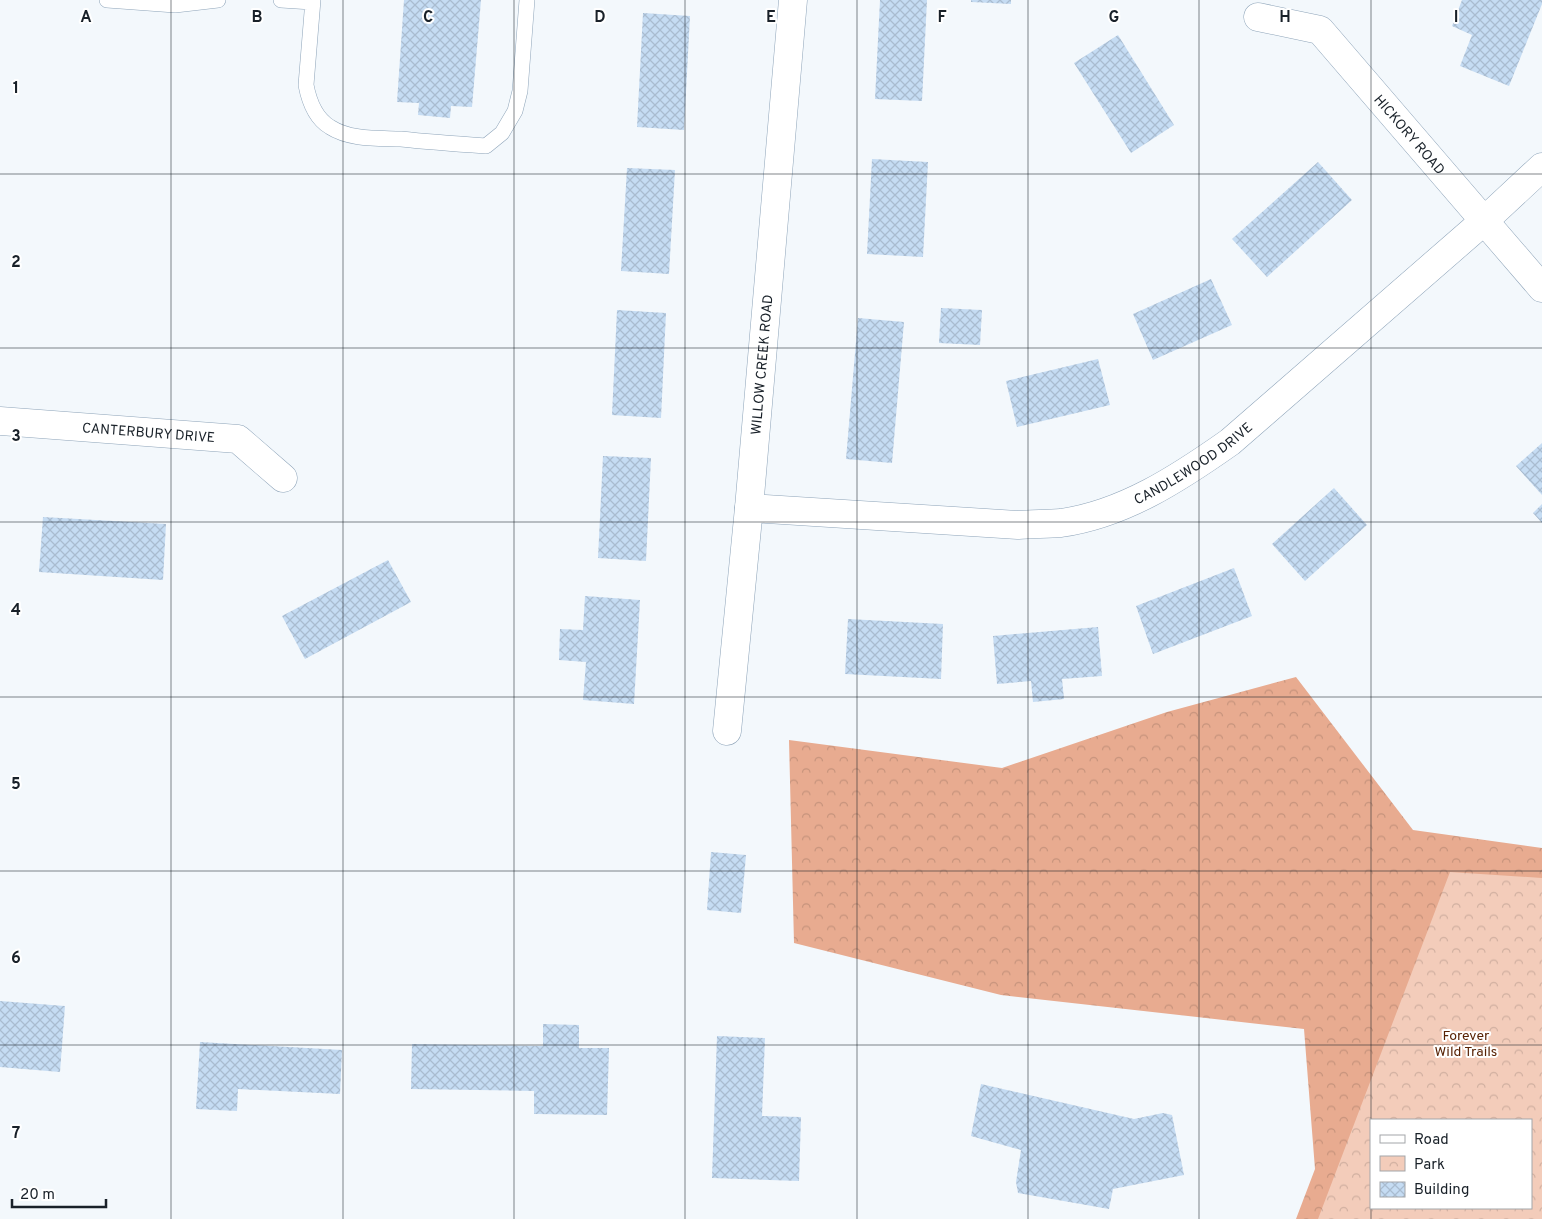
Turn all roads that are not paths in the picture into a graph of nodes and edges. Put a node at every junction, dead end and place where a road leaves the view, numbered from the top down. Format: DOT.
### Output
graph roads {
  1 [pos="107,0"];
  2 [pos="281,0"];
  3 [pos="527,0"];
  4 [pos="793,0"];
  5 [pos="208,1"];
  6 [pos="313,1"];
  7 [pos="1258,17"];
  8 [pos="1542,167"];
  9 [pos="1484,221"];
  10 [pos="1542,288"];
  11 [pos="0,421"];
  12 [pos="283,478"];
  13 [pos="749,508"];
  14 [pos="727,731"];
  1 -- 5 [label="lane"];
  2 -- 6 [label="lane"];
  3 -- 6 [label="lane"];
  4 -- 13 [label="street, WILLOW CREEK ROAD"];
  7 -- 9 [label="street, HICKORY ROAD"];
  8 -- 9 [label="street, CANDLEWOOD DRIVE"];
  9 -- 10 [label="street, HICKORY ROAD"];
  9 -- 13 [label="street, CANDLEWOOD DRIVE"];
  11 -- 12 [label="street, CANTERBURY DRIVE"];
  13 -- 14 [label="street, WILLOW CREEK ROAD"];
}
